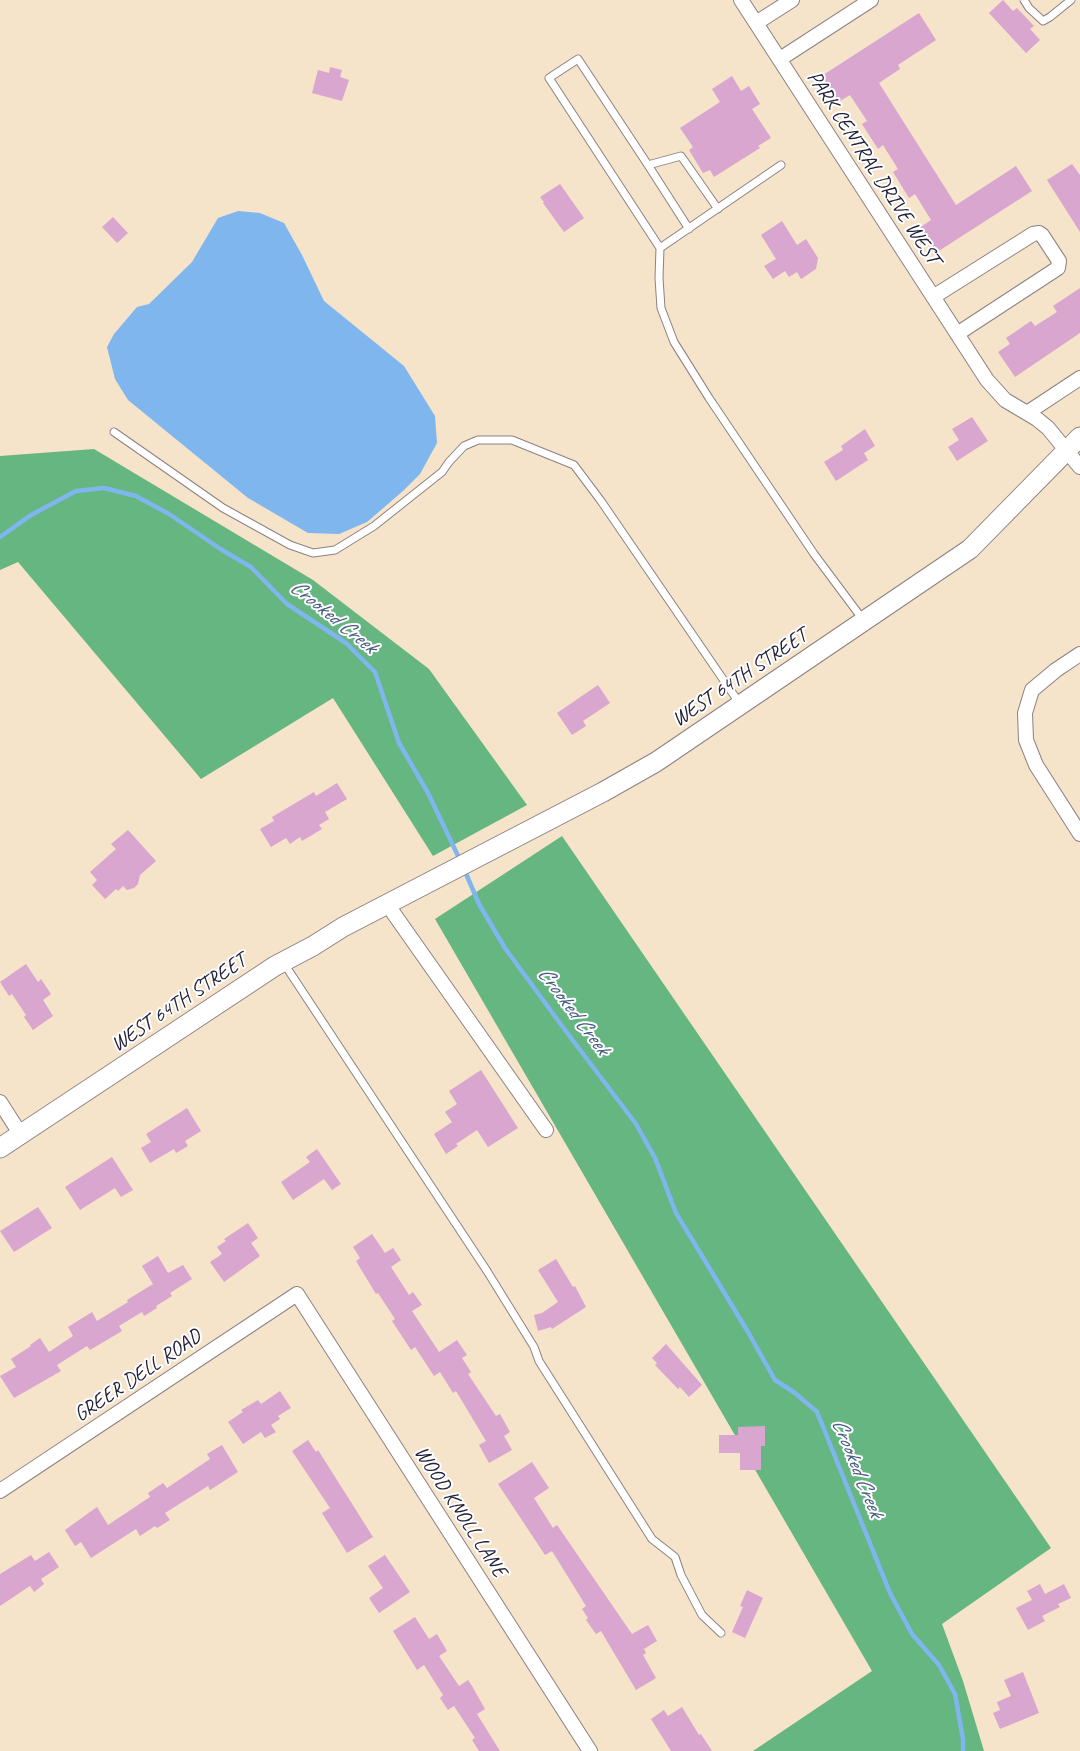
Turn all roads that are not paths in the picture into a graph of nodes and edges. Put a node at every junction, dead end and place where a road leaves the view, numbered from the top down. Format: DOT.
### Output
graph roads {
  1 [pos="741,0"];
  2 [pos="792,0"];
  3 [pos="871,0"];
  4 [pos="1024,0"];
  5 [pos="1071,0"];
  6 [pos="756,23"];
  7 [pos="780,60"];
  8 [pos="648,165"];
  9 [pos="781,165"];
  10 [pos="718,209"];
  11 [pos="689,229"];
  12 [pos="660,248"];
  13 [pos="934,297"];
  14 [pos="957,334"];
  15 [pos="1080,378"];
  16 [pos="1027,413"];
  17 [pos="114,432"];
  18 [pos="1080,437"];
  19 [pos="1066,450"];
  20 [pos="1080,467"];
  21 [pos="864,621"];
  22 [pos="1080,654"];
  23 [pos="741,705"];
  24 [pos="1080,834"];
  25 [pos="387,904"];
  26 [pos="283,962"];
  27 [pos="0,1102"];
  28 [pos="546,1130"];
  29 [pos="21,1134"];
  30 [pos="0,1148"];
  31 [pos="297,1294"];
  32 [pos="0,1491"];
  33 [pos="721,1633"];
  34 [pos="590,1751"];
  1 -- 6 [label="street, PARK CENTRAL DRIVE WEST"];
  2 -- 6 [label="street"];
  3 -- 7 [label="street, PARK CENTRAL DRIVE WEST"];
  4 -- 5 [label="lane"];
  6 -- 7 [label="street, PARK CENTRAL DRIVE WEST"];
  7 -- 13 [label="street, PARK CENTRAL DRIVE WEST"];
  8 -- 10 [label="lane"];
  8 -- 11 [label="lane"];
  8 -- 12 [label="lane"];
  9 -- 10 [label="lane"];
  10 -- 11 [label="lane"];
  11 -- 12 [label="lane"];
  12 -- 21 [label="lane"];
  13 -- 14 [label="street, PARK CENTRAL DRIVE WEST"];
  13 -- 14 [label="street, PARK CENTRAL DRIVE WEST"];
  14 -- 16 [label="street, PARK CENTRAL DRIVE WEST"];
  15 -- 16 [label="street"];
  16 -- 19 [label="street, PARK CENTRAL DRIVE WEST"];
  17 -- 23 [label="lane"];
  18 -- 19 [label="street, WEST 64TH STREET"];
  19 -- 20 [label="street, PARK CENTRAL DRIVE WEST"];
  19 -- 21 [label="street, WEST 64TH STREET"];
  21 -- 23 [label="street, WEST 64TH STREET"];
  22 -- 24 [label="street"];
  23 -- 25 [label="street, WEST 64TH STREET"];
  25 -- 26 [label="street, WEST 64TH STREET"];
  25 -- 28 [label="street"];
  26 -- 29 [label="street, WEST 64TH STREET"];
  26 -- 33 [label="lane"];
  27 -- 29 [label="street"];
  29 -- 30 [label="street, WEST 64TH STREET"];
  31 -- 32 [label="street, GREER DELL ROAD"];
  31 -- 34 [label="street, WOOD KNOLL LANE"];
}
